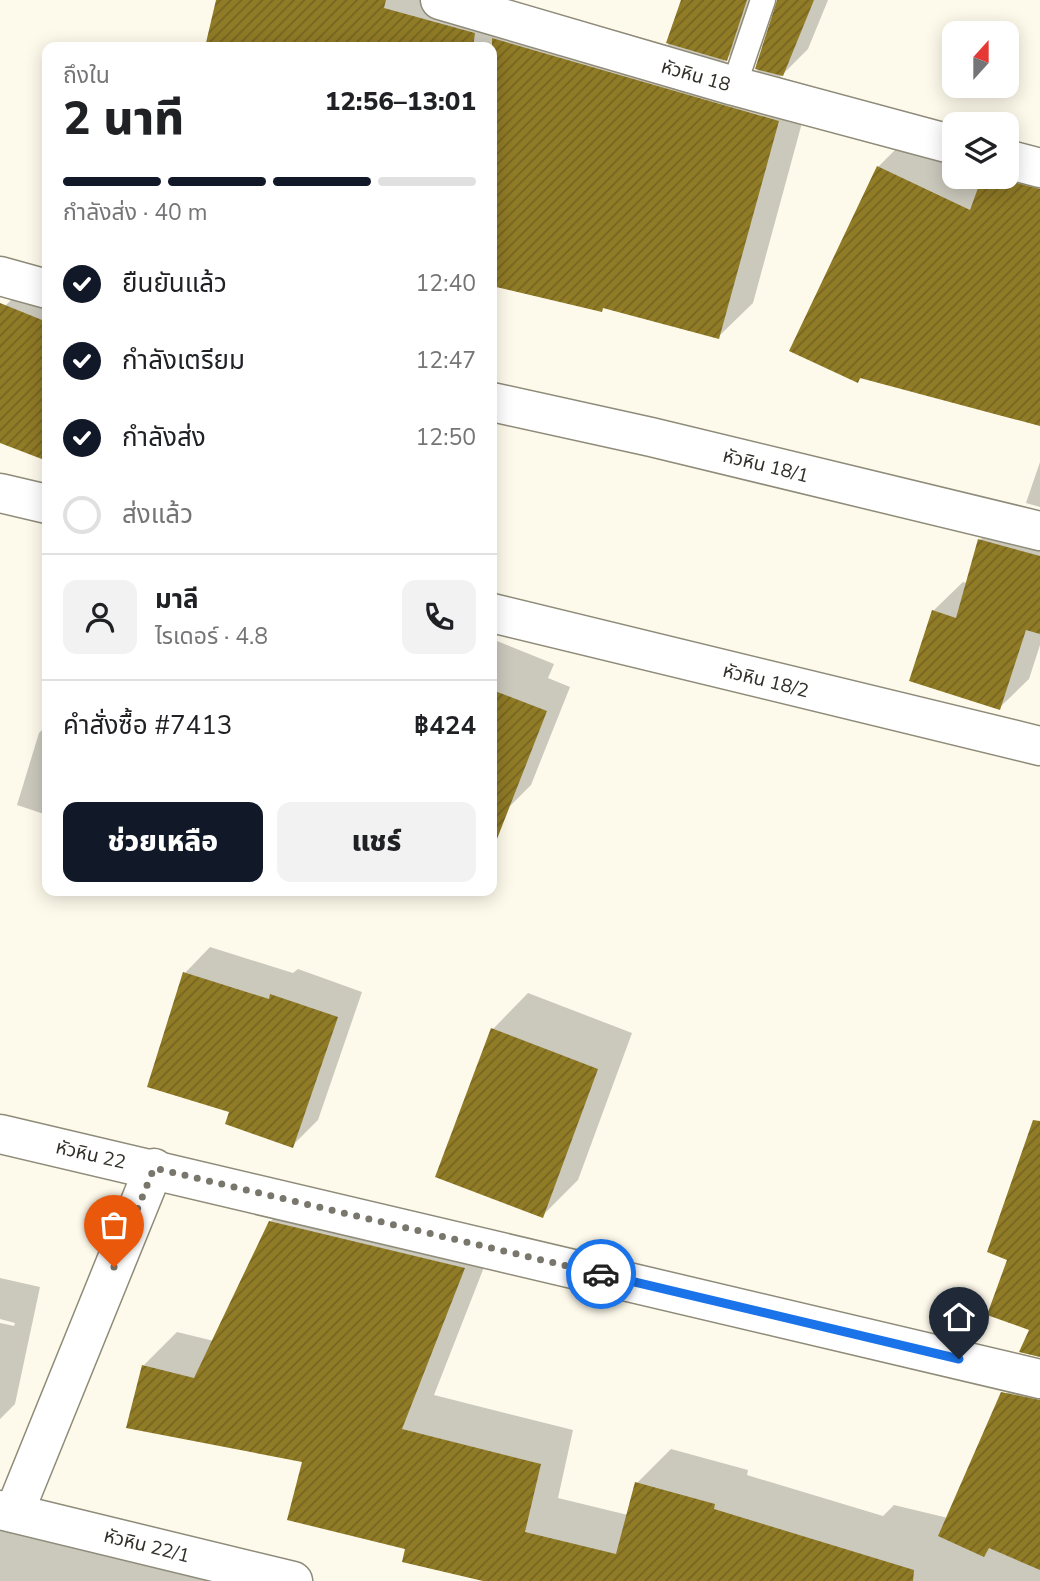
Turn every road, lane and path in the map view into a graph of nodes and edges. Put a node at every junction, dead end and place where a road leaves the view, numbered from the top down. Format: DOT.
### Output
graph roads {
  1 [pos="440,0"];
  2 [pos="763,0"];
  3 [pos="734,86"];
  4 [pos="942,142"];
  5 [pos="1019,162"];
  6 [pos="1040,168"];
  7 [pos="0,276"];
  8 [pos="42,288"];
  9 [pos="497,403"];
  10 [pos="0,493"];
  11 [pos="42,503"];
  12 [pos="1040,531"];
  13 [pos="497,614"];
  14 [pos="1040,746"];
  15 [pos="0,1134"];
  16 [pos="154,1168"];
  17 [pos="1040,1378"];
  18 [pos="7,1511"];
  19 [pos="293,1581"];
  1 -- 3 [label="street, หัวหิน 18"];
  2 -- 3 [label="lane"];
  3 -- 4 [label="street, หัวหิน 18"];
  5 -- 6 [label="street"];
  7 -- 8 [label="street"];
  9 -- 12 [label="street, หัวหิน 18/1"];
  10 -- 11 [label="street"];
  13 -- 14 [label="street, หัวหิน 18/2"];
  15 -- 16 [label="street, หัวหิน 22"];
  16 -- 17 [label="street, หัวหิน 22"];
  16 -- 18 [label="street"];
  18 -- 19 [label="street, หัวหิน 22/1"];
}
